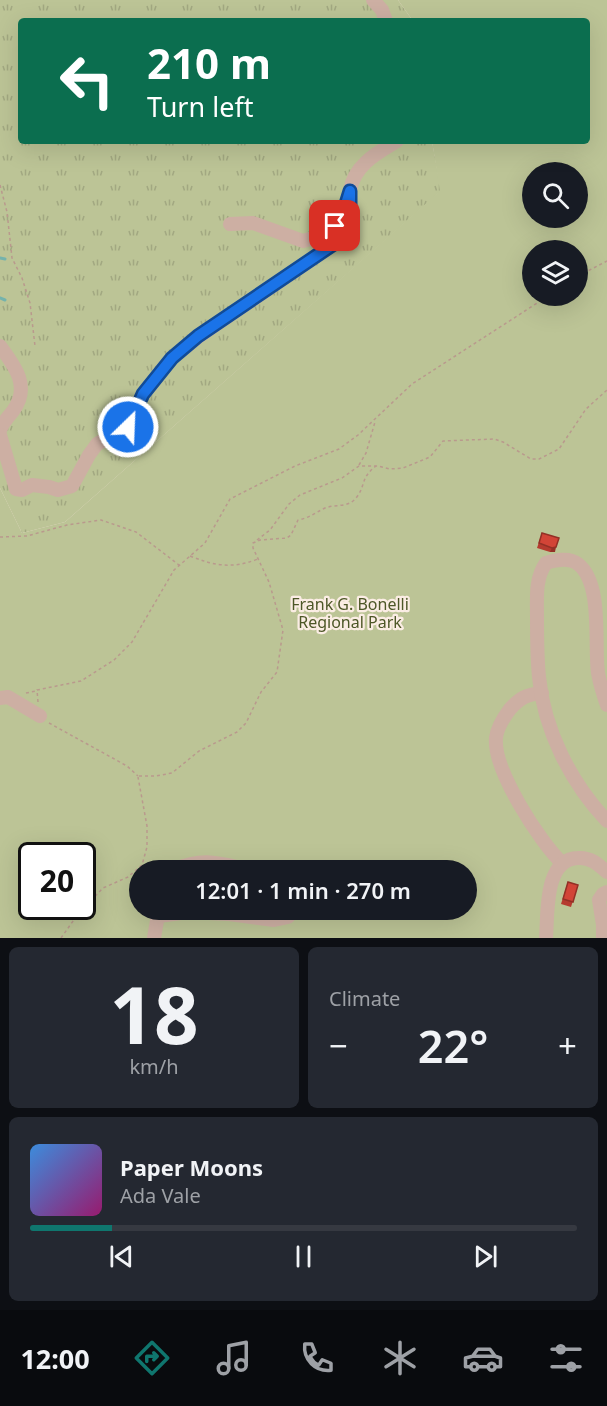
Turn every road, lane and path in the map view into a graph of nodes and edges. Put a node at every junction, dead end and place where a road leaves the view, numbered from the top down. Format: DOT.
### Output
graph roads {
  1 [pos="373,0"];
  2 [pos="385,18"];
  3 [pos="392,144"];
  4 [pos="0,185"];
  5 [pos="350,191"];
  6 [pos="230,224"];
  7 [pos="607,261"];
  8 [pos="588,271"];
  9 [pos="533,306"];
  10 [pos="0,346"];
  11 [pos="35,346"];
  12 [pos="607,390"];
  13 [pos="375,420"];
  14 [pos="0,433"];
  15 [pos="359,466"];
  16 [pos="376,466"];
  17 [pos="0,537"];
  18 [pos="256,540"];
  19 [pos="190,556"];
  20 [pos="258,558"];
  21 [pos="180,565"];
  22 [pos="542,693"];
  23 [pos="0,698"];
  24 [pos="607,705"];
  25 [pos="40,716"];
  26 [pos="138,776"];
  27 [pos="607,821"];
  28 [pos="562,863"];
  29 [pos="607,872"];
  30 [pos="607,892"];
  31 [pos="157,920"];
  32 [pos="61,938"];
  33 [pos="154,938"];
  34 [pos="546,938"];
  35 [pos="603,938"];
  1 -- 2 [label="lane"];
  3 -- 5 [label="lane"];
  4 -- 11 [label="path"];
  5 -- 6 [label="lane"];
  5 -- 14 [label="lane"];
  7 -- 8 [label="path"];
  9 -- 13 [label="path"];
  10 -- 14 [label="lane"];
  12 -- 16 [label="path"];
  13 -- 15 [label="path"];
  13 -- 19 [label="path"];
  15 -- 16 [label="path"];
  15 -- 18 [label="path"];
  16 -- 18 [label="path"];
  17 -- 21 [label="path"];
  18 -- 20 [label="path"];
  19 -- 20 [label="path"];
  19 -- 21 [label="path"];
  20 -- 26 [label="path"];
  21 -- 25 [label="path"];
  22 -- 24 [label="lane"];
  22 -- 27 [label="lane"];
  22 -- 28 [label="lane"];
  23 -- 25 [label="lane"];
  25 -- 26 [label="path"];
  26 -- 32 [label="path"];
  28 -- 29 [label="lane"];
  28 -- 34 [label="lane"];
  30 -- 35 [label="lane"];
  31 -- 33 [label="lane"];
}
